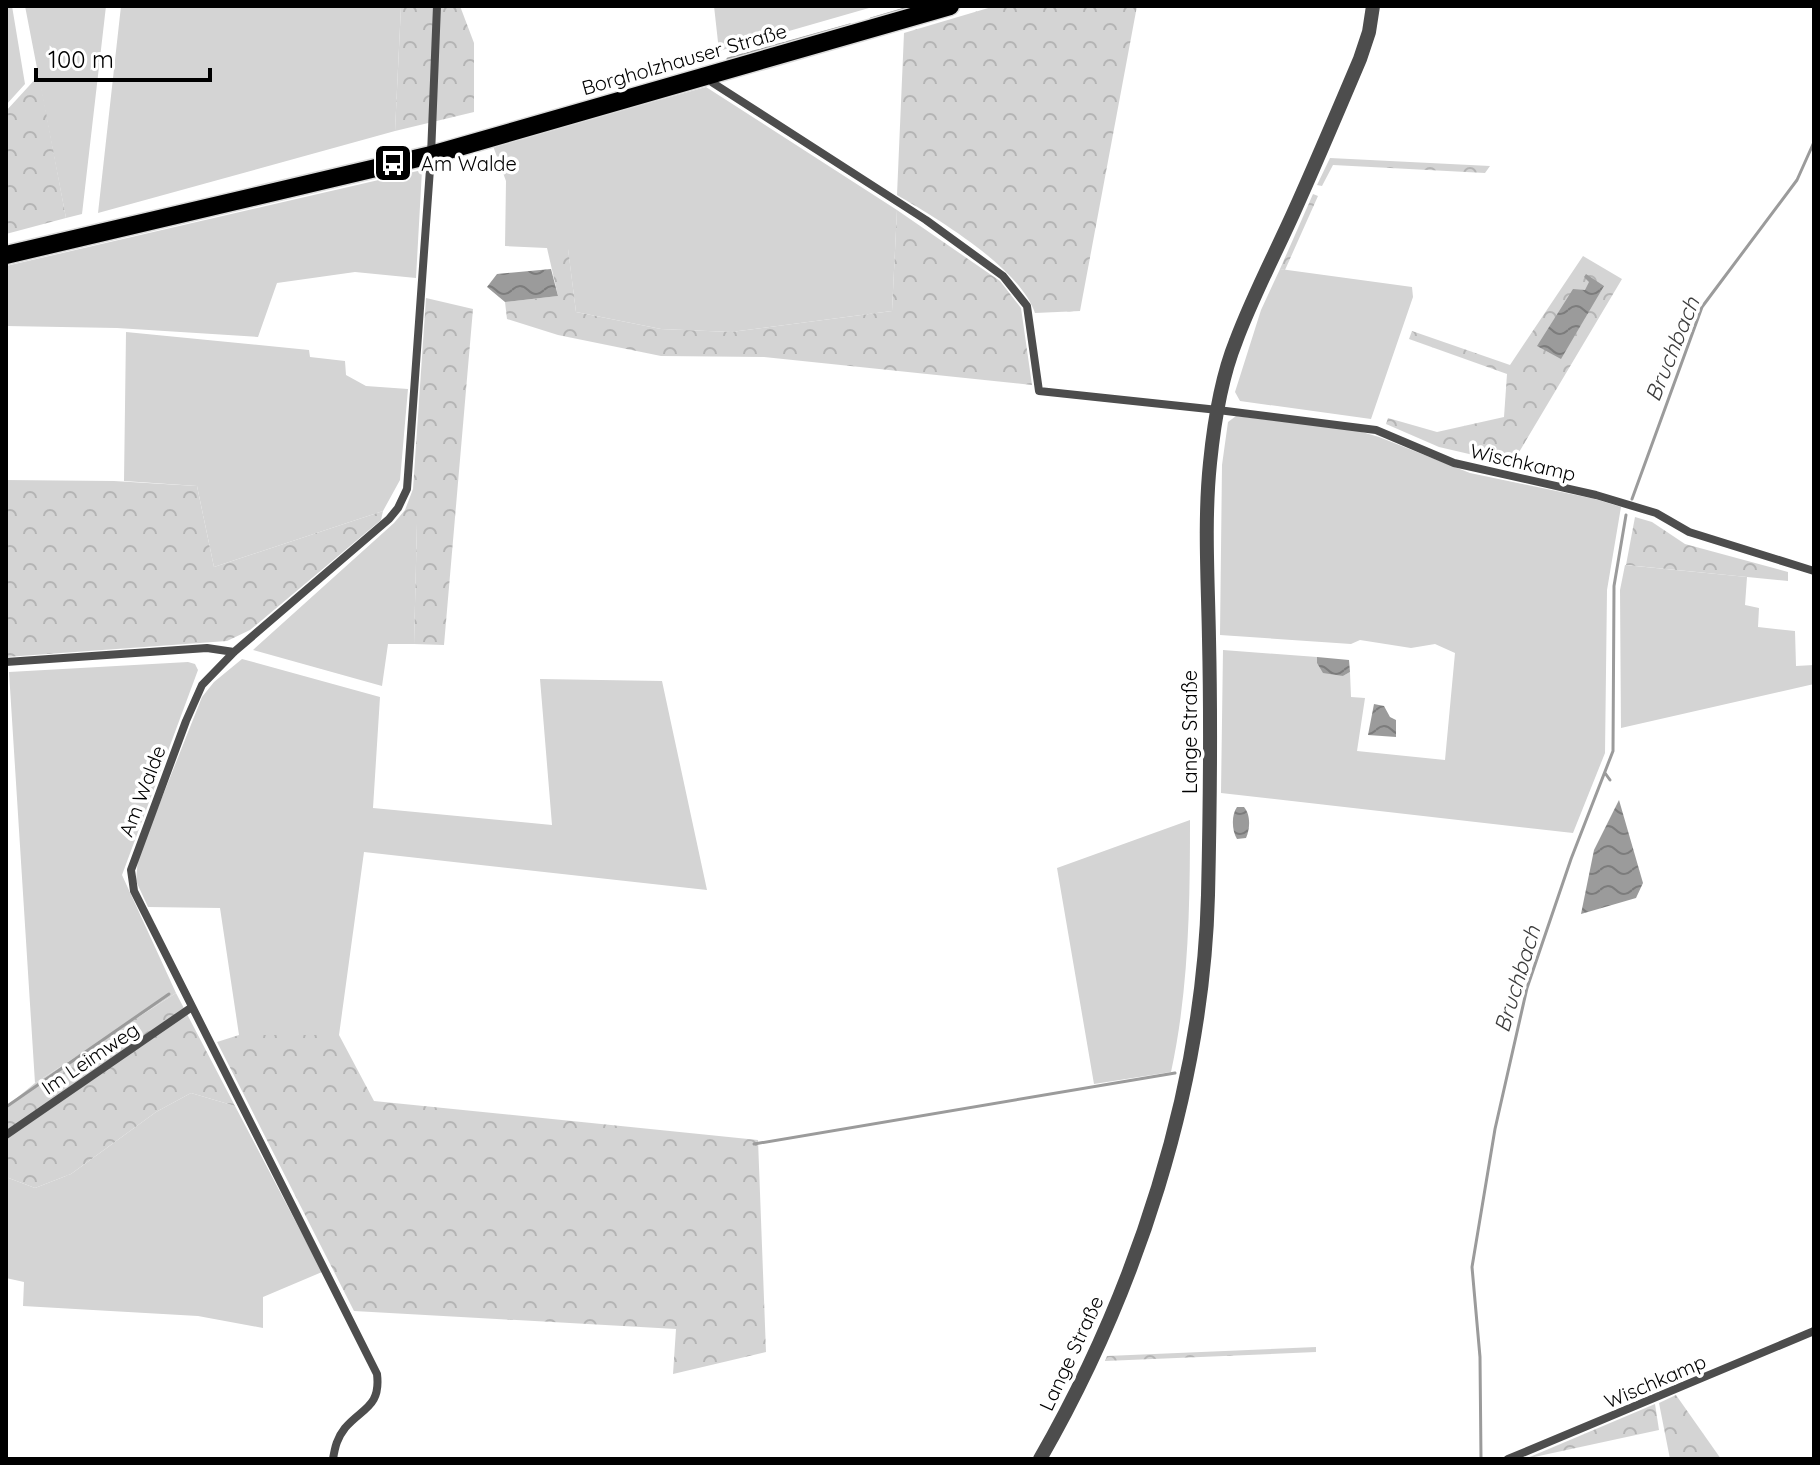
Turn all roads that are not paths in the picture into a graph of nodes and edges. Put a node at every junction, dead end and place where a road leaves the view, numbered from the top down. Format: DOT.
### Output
graph roads {
  1 [pos="437,6"];
  2 [pos="950,6"];
  3 [pos="1373,6"];
  4 [pos="710,75"];
  5 [pos="431,155"];
  6 [pos="6,255"];
  7 [pos="1218,410"];
  8 [pos="1814,571"];
  9 [pos="234,652"];
  10 [pos="6,662"];
  11 [pos="192,1007"];
  12 [pos="6,1135"];
  13 [pos="1814,1331"];
  14 [pos="333,1459"];
  15 [pos="1040,1459"];
  16 [pos="1508,1459"];
  1 -- 5 [label="street"];
  2 -- 4 [label="main road, Borgholzhauser Straße"];
  3 -- 7 [label="street, Lange Straße"];
  4 -- 5 [label="main road, Borgholzhauser Straße"];
  4 -- 7 [label="street, Wischkamp"];
  5 -- 6 [label="main road, Borgholzhauser Straße"];
  5 -- 9 [label="street, Am Walde"];
  7 -- 8 [label="street, Wischkamp"];
  7 -- 15 [label="street, Lange Straße"];
  9 -- 10 [label="street"];
  9 -- 11 [label="street, Am Walde"];
  11 -- 12 [label="street, Im Leimweg"];
  11 -- 14 [label="street, Am Walde"];
  13 -- 16 [label="street, Wischkamp"];
}
